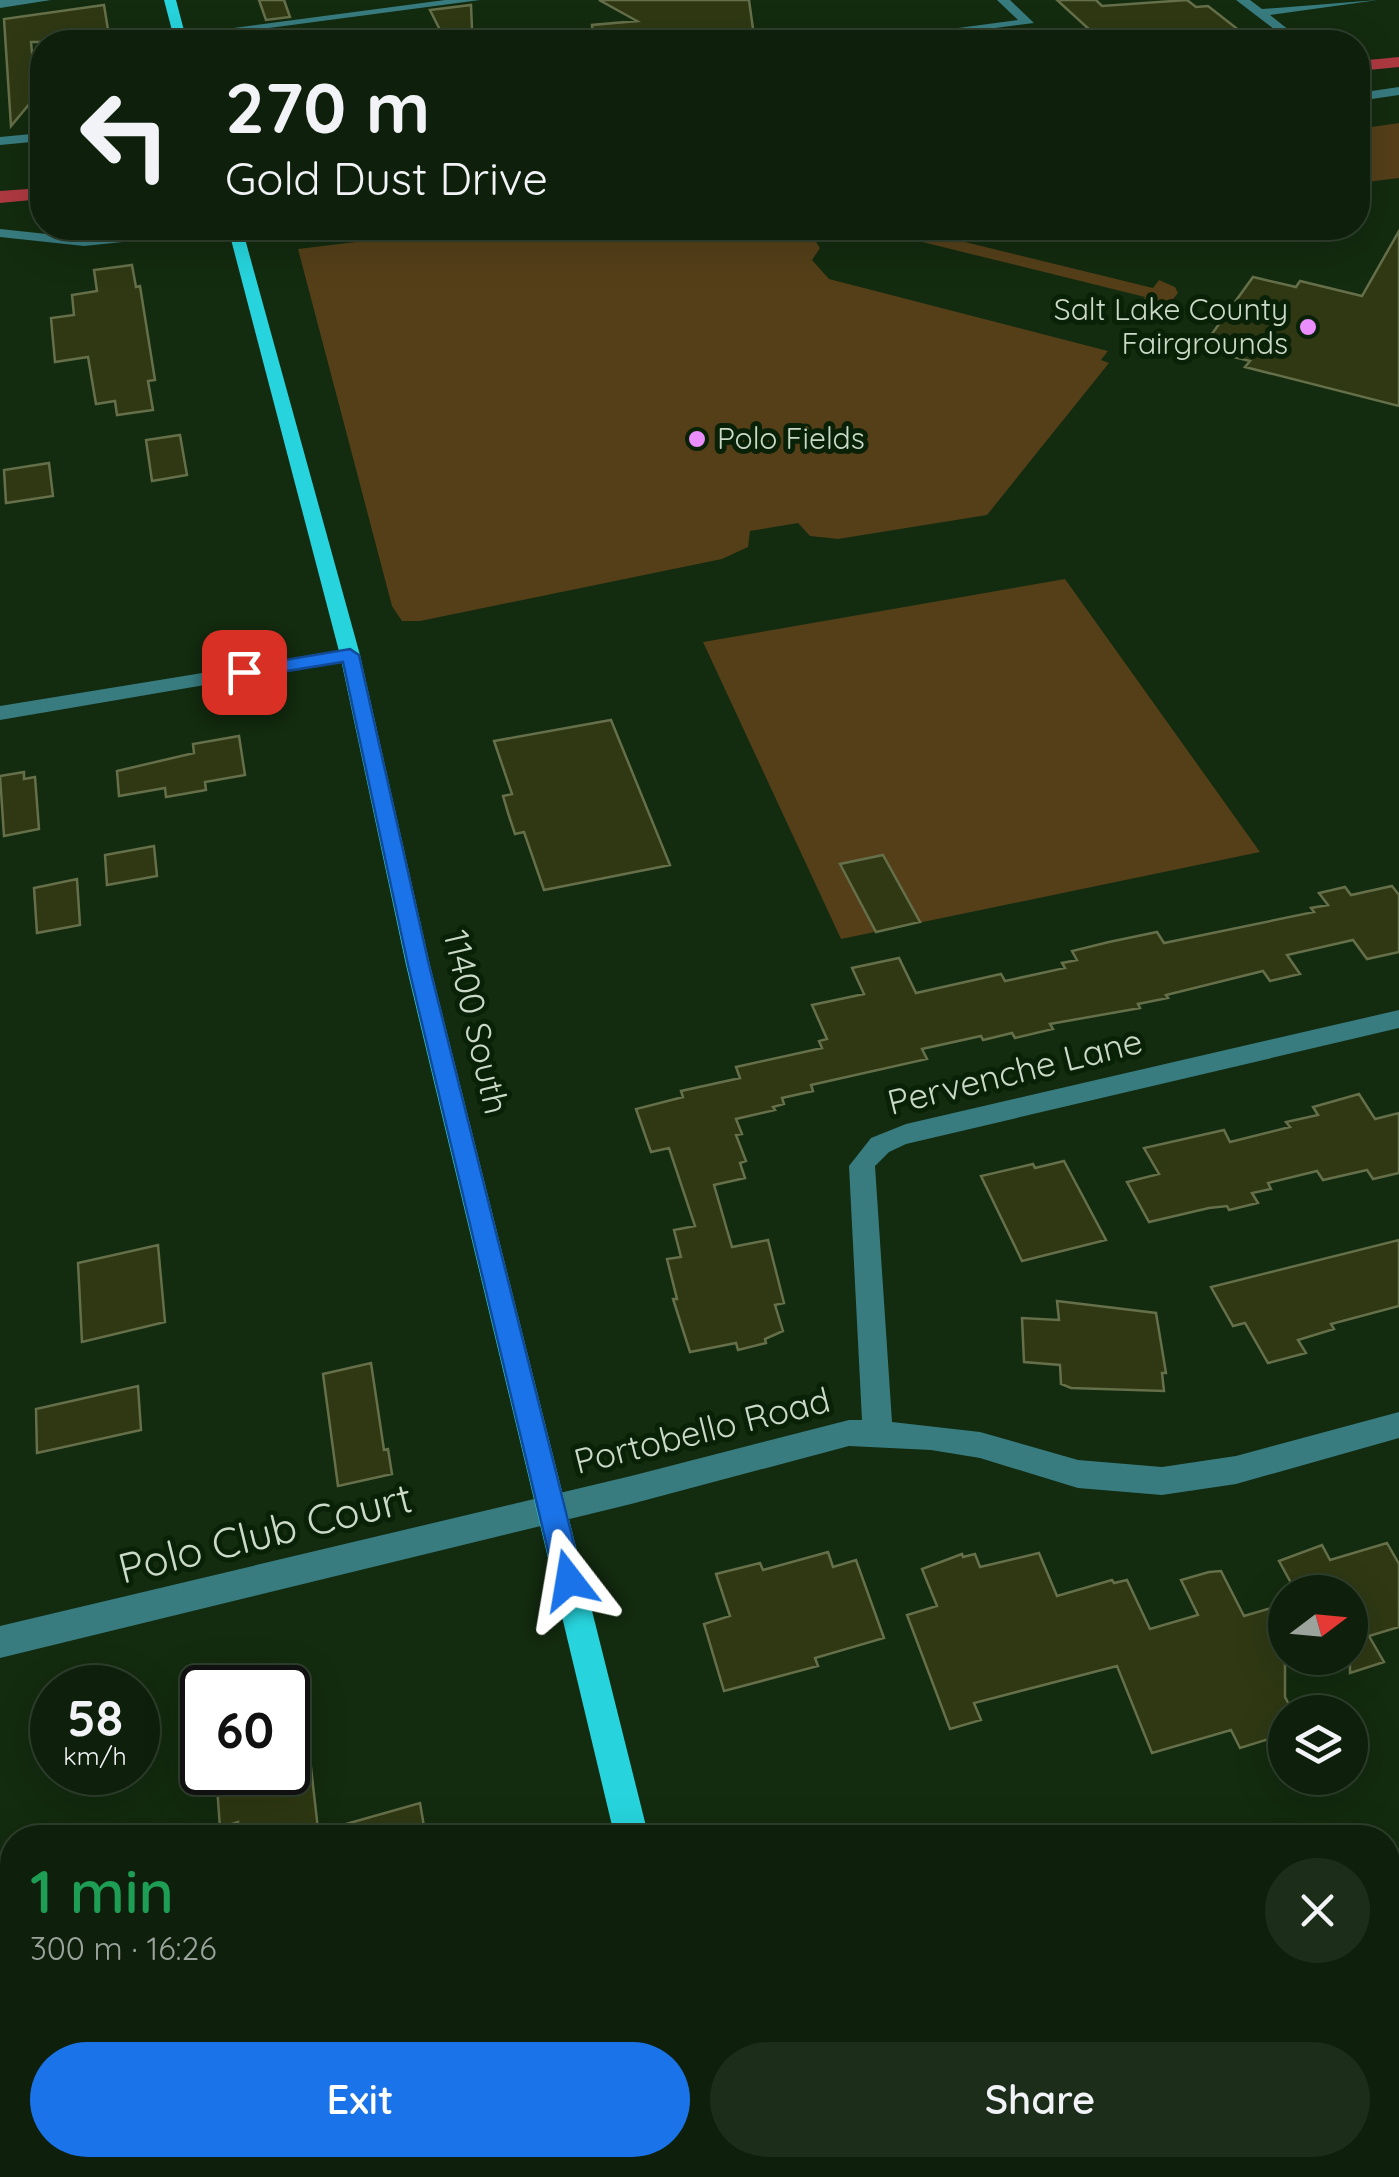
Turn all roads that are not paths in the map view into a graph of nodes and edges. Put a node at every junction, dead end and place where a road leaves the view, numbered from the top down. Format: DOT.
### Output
graph roads {
  1 [pos="45,0"];
  2 [pos="170,0"];
  3 [pos="474,0"];
  4 [pos="1003,0"];
  5 [pos="1242,0"];
  6 [pos="1372,0"];
  7 [pos="0,4"];
  8 [pos="1260,13"];
  9 [pos="178,30"];
  10 [pos="248,30"];
  11 [pos="966,30"];
  12 [pos="1282,30"];
  13 [pos="1399,91"];
  14 [pos="1370,93"];
  15 [pos="30,138"];
  16 [pos="0,140"];
  17 [pos="0,233"];
  18 [pos="30,236"];
  19 [pos="65,240"];
  20 [pos="103,240"];
  21 [pos="239,240"];
  22 [pos="350,655"];
  23 [pos="0,713"];
  24 [pos="1399,1018"];
  25 [pos="1399,1425"];
  26 [pos="877,1432"];
  27 [pos="550,1506"];
  28 [pos="0,1642"];
  29 [pos="629,1825"];
  1 -- 7 [label="street"];
  2 -- 9 [label="main road"];
  3 -- 10 [label="street"];
  4 -- 11 [label="street"];
  5 -- 8 [label="street"];
  6 -- 8 [label="street"];
  8 -- 12 [label="street"];
  13 -- 14 [label="street"];
  15 -- 16 [label="street"];
  17 -- 18 [label="street"];
  19 -- 20 [label="street"];
  21 -- 22 [label="main road, 11400 South"];
  22 -- 23 [label="street"];
  22 -- 27 [label="main road, 11400 South"];
  24 -- 26 [label="street, Pervenche Lane"];
  25 -- 26 [label="street, Portobello Road"];
  26 -- 27 [label="street, Portobello Road"];
  27 -- 28 [label="street, Polo Club Court"];
  27 -- 29 [label="main road, 11400 South"];
}
